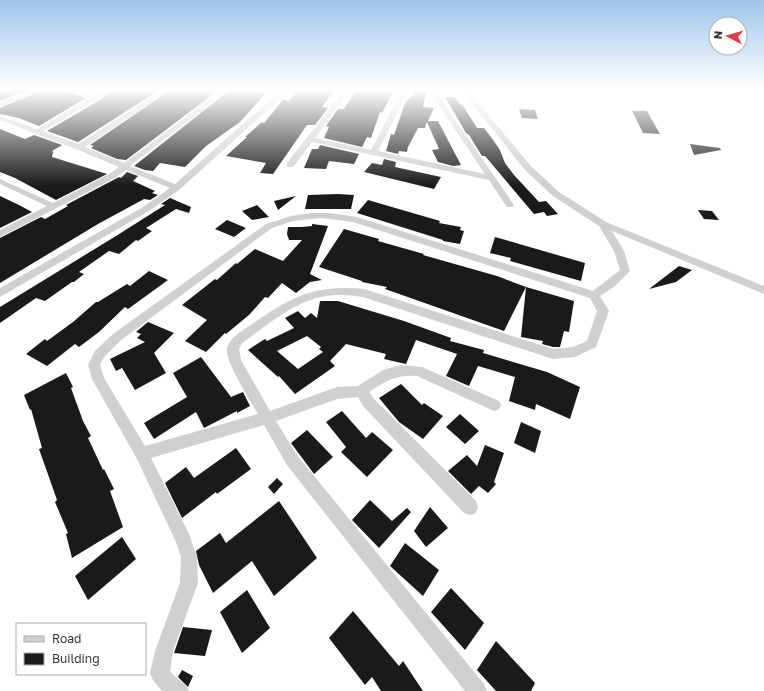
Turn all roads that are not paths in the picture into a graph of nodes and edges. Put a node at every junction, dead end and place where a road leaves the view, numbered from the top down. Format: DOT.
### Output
graph roads {
  1 [pos="9,121"];
  2 [pos="56,121"];
  3 [pos="119,121"];
  4 [pos="184,121"];
  5 [pos="250,121"];
  6 [pos="323,121"];
  7 [pos="390,121"];
  8 [pos="453,121"];
  9 [pos="490,121"];
  10 [pos="37,132"];
  11 [pos="310,139"];
  12 [pos="79,148"];
  13 [pos="374,152"];
  14 [pos="290,165"];
  15 [pos="124,167"];
  16 [pos="492,178"];
  17 [pos="0,181"];
  18 [pos="176,188"];
  19 [pos="510,205"];
  20 [pos="53,206"];
  21 [pos="603,224"];
  22 [pos="0,234"];
  23 [pos="764,290"];
  24 [pos="0,293"];
  25 [pos="594,295"];
  26 [pos="361,391"];
  27 [pos="494,406"];
  28 [pos="266,418"];
  29 [pos="142,454"];
  30 [pos="470,507"];
  31 [pos="179,691"];
  32 [pos="477,691"];
  1 -- 10 [label="street"];
  2 -- 10 [label="street"];
  3 -- 12 [label="street"];
  4 -- 15 [label="street"];
  5 -- 18 [label="street"];
  6 -- 11 [label="street"];
  7 -- 13 [label="street"];
  8 -- 16 [label="street"];
  9 -- 21 [label="street"];
  10 -- 12 [label="street"];
  11 -- 13 [label="street"];
  11 -- 14 [label="street"];
  12 -- 15 [label="street"];
  13 -- 16 [label="street"];
  15 -- 18 [label="street"];
  15 -- 20 [label="street"];
  16 -- 19 [label="street"];
  17 -- 20 [label="street"];
  18 -- 24 [label="street"];
  20 -- 22 [label="street"];
  21 -- 23 [label="street"];
  21 -- 25 [label="street"];
  25 -- 28 [label="street"];
  25 -- 29 [label="street"];
  26 -- 27 [label="street"];
  26 -- 28 [label="street"];
  26 -- 30 [label="street"];
  28 -- 29 [label="street"];
  28 -- 32 [label="street"];
  29 -- 31 [label="street"];
}
